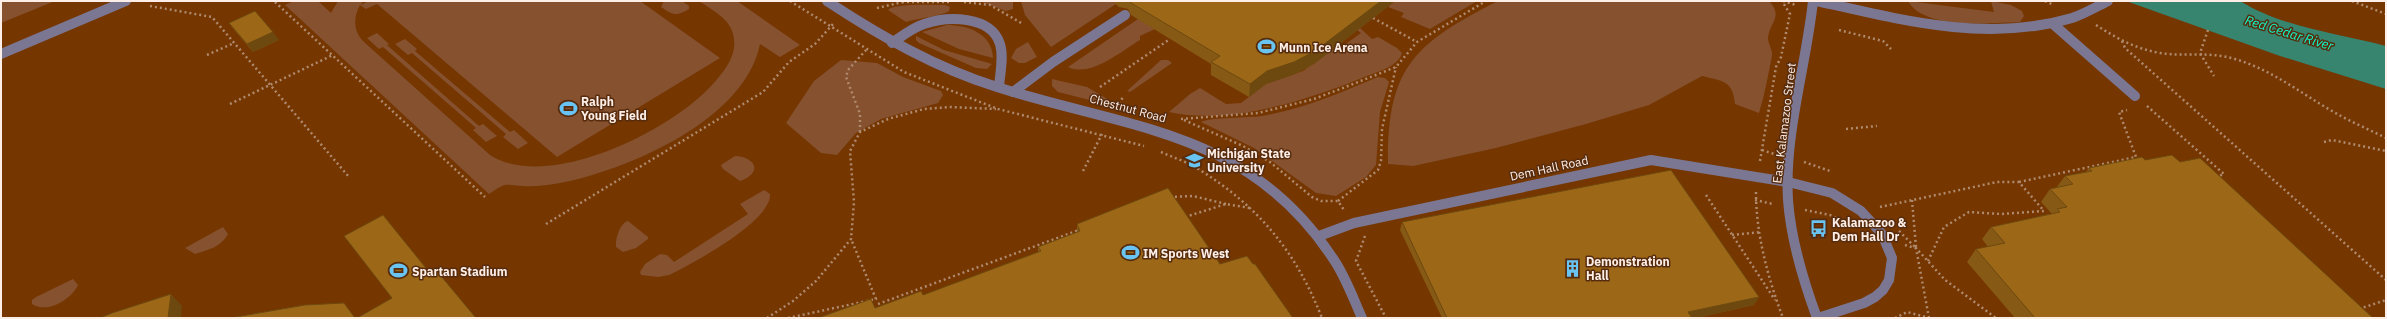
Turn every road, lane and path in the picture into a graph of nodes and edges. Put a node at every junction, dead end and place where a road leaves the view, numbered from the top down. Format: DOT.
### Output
graph roads {
  1 [pos="126,1"];
  2 [pos="790,1"];
  3 [pos="826,1"];
  4 [pos="906,1"];
  5 [pos="1486,1"];
  6 [pos="1782,1"];
  7 [pos="1813,1"];
  8 [pos="1817,1"];
  9 [pos="2352,1"];
  10 [pos="276,2"];
  11 [pos="2105,3"];
  12 [pos="150,6"];
  13 [pos="877,8"];
  14 [pos="2386,14"];
  15 [pos="847,15"];
  16 [pos="1125,15"];
  17 [pos="1373,18"];
  18 [pos="2053,24"];
  19 [pos="829,26"];
  20 [pos="1839,30"];
  21 [pos="2208,30"];
  22 [pos="1170,39"];
  23 [pos="1417,42"];
  24 [pos="234,43"];
  25 [pos="892,43"];
  26 [pos="1891,49"];
  27 [pos="866,50"];
  28 [pos="2200,53"];
  29 [pos="1,54"];
  30 [pos="207,55"];
  31 [pos="333,55"];
  32 [pos="1396,67"];
  33 [pos="2214,76"];
  34 [pos="270,85"];
  35 [pos="1100,87"];
  36 [pos="999,88"];
  37 [pos="1013,92"];
  38 [pos="2134,96"];
  39 [pos="230,104"];
  40 [pos="2140,107"];
  41 [pos="2134,108"];
  42 [pos="998,109"];
  43 [pos="1181,119"];
  44 [pos="1877,126"];
  45 [pos="1846,129"];
  46 [pos="860,132"];
  47 [pos="2386,138"];
  48 [pos="2324,142"];
  49 [pos="1149,148"];
  50 [pos="1156,150"];
  51 [pos="2386,151"];
  52 [pos="1757,176"];
  53 [pos="349,177"];
  54 [pos="2213,179"];
  55 [pos="1788,182"];
  56 [pos="2019,182"];
  57 [pos="1706,195"];
  58 [pos="485,197"];
  59 [pos="1166,198"];
  60 [pos="1755,200"];
  61 [pos="1912,200"];
  62 [pos="1338,201"];
  63 [pos="1226,204"];
  64 [pos="1789,207"];
  65 [pos="1250,208"];
  66 [pos="1881,213"];
  67 [pos="1181,219"];
  68 [pos="546,224"];
  69 [pos="1085,227"];
  70 [pos="1855,227"];
  71 [pos="1896,228"];
  72 [pos="1760,232"];
  73 [pos="1732,235"];
  74 [pos="1319,236"];
  75 [pos="851,239"];
  76 [pos="1885,240"];
  77 [pos="1916,248"];
  78 [pos="1928,261"];
  79 [pos="2386,280"];
  80 [pos="876,299"];
  81 [pos="2386,300"];
  82 [pos="1777,302"];
  83 [pos="878,304"];
  84 [pos="881,311"];
  85 [pos="2352,311"];
  86 [pos="767,318"];
  87 [pos="788,318"];
  88 [pos="1322,318"];
  89 [pos="1362,318"];
  90 [pos="1783,318"];
  91 [pos="1817,318"];
  92 [pos="1895,318"];
  93 [pos="1930,318"];
  94 [pos="1996,318"];
  1 -- 29 [label="street"];
  2 -- 19 [label="path"];
  3 -- 15 [label="street, Chestnut Road"];
  4 -- 13 [label="path"];
  5 -- 23 [label="path"];
  6 -- 52 [label="path"];
  7 -- 55 [label="street, East Kalamazoo Street"];
  8 -- 18 [label="street"];
  9 -- 14 [label="path"];
  10 -- 31 [label="path"];
  11 -- 18 [label="street"];
  12 -- 24 [label="path"];
  15 -- 19 [label="path"];
  15 -- 25 [label="street, Chestnut Road"];
  16 -- 37 [label="street"];
  17 -- 23 [label="path"];
  18 -- 38 [label="street"];
  19 -- 27 [label="path"];
  19 -- 68 [label="path"];
  20 -- 26 [label="path"];
  21 -- 28 [label="path"];
  22 -- 35 [label="path"];
  23 -- 32 [label="path"];
  24 -- 30 [label="path"];
  24 -- 34 [label="path"];
  25 -- 36 [label="street, Chestnut Road"];
  25 -- 36 [label="street"];
  27 -- 42 [label="path"];
  27 -- 46 [label="path"];
  28 -- 33 [label="path"];
  28 -- 47 [label="path"];
  28 -- 79 [label="path"];
  31 -- 34 [label="path"];
  31 -- 58 [label="path"];
  32 -- 43 [label="path"];
  32 -- 62 [label="path"];
  34 -- 39 [label="path"];
  34 -- 53 [label="path"];
  36 -- 37 [label="street, Chestnut Road"];
  37 -- 74 [label="street, Chestnut Road"];
  40 -- 54 [label="path"];
  41 -- 56 [label="path"];
  42 -- 46 [label="path"];
  42 -- 49 [label="path"];
  44 -- 45 [label="path"];
  46 -- 75 [label="path"];
  48 -- 51 [label="path"];
  50 -- 65 [label="path"];
  52 -- 55 [label="street, Dem Hall Road"];
  52 -- 60 [label="path"];
  52 -- 74 [label="street, Dem Hall Road"];
  55 -- 64 [label="street, East Kalamazoo Street"];
  55 -- 76 [label="street, Dem Hall Road"];
  56 -- 61 [label="path"];
  56 -- 78 [label="path"];
  57 -- 73 [label="path"];
  59 -- 63 [label="path"];
  60 -- 64 [label="path"];
  60 -- 72 [label="path"];
  61 -- 66 [label="path"];
  61 -- 77 [label="path"];
  63 -- 65 [label="path"];
  63 -- 67 [label="path"];
  64 -- 70 [label="path"];
  64 -- 91 [label="street, East Kalamazoo Street"];
  65 -- 88 [label="path"];
  69 -- 83 [label="path"];
  71 -- 77 [label="path"];
  72 -- 73 [label="path"];
  72 -- 82 [label="path"];
  73 -- 82 [label="path"];
  74 -- 89 [label="street, Chestnut Road"];
  75 -- 80 [label="path"];
  75 -- 86 [label="path"];
  76 -- 77 [label="path"];
  76 -- 91 [label="street, Dem Hall Road"];
  77 -- 78 [label="path"];
  77 -- 93 [label="path"];
  78 -- 94 [label="path"];
  80 -- 83 [label="path"];
  80 -- 87 [label="path"];
  81 -- 85 [label="path"];
  82 -- 90 [label="path"];
  83 -- 84 [label="path"];
  92 -- 93 [label="path"];
}
